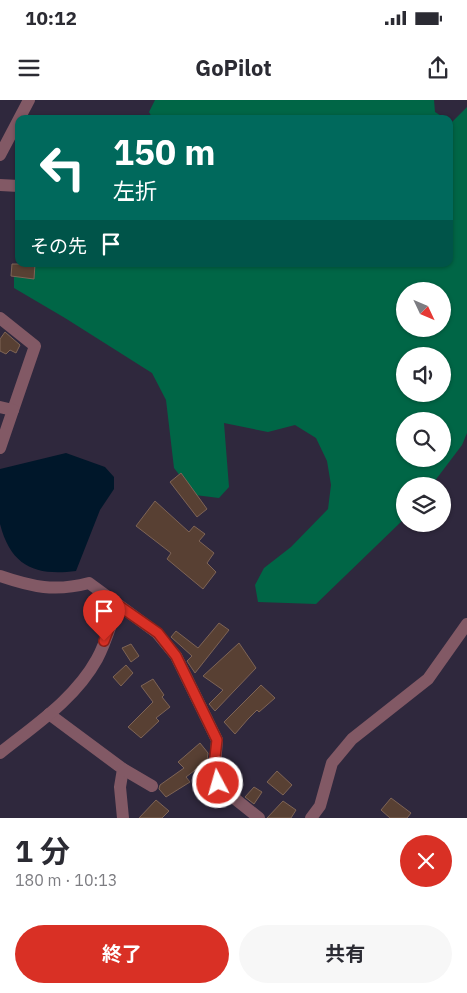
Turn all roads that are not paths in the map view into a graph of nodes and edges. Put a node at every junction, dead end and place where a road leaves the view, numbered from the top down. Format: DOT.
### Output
graph roads {
  1 [pos="28,100"];
  2 [pos="20,115"];
  3 [pos="15,126"];
  4 [pos="0,155"];
  5 [pos="0,185"];
  6 [pos="15,186"];
  7 [pos="0,318"];
  8 [pos="6,409"];
  9 [pos="0,448"];
  10 [pos="0,576"];
  11 [pos="118,605"];
  12 [pos="467,624"];
  13 [pos="49,714"];
  14 [pos="0,752"];
  15 [pos="123,769"];
  16 [pos="152,786"];
  17 [pos="123,818"];
  18 [pos="259,818"];
  19 [pos="311,818"];
  1 -- 2 [label="street"];
  3 -- 4 [label="street"];
  5 -- 6 [label="street"];
  7 -- 8 [label="street"];
  8 -- 9 [label="street"];
  10 -- 11 [label="street"];
  11 -- 13 [label="street"];
  11 -- 18 [label="street"];
  12 -- 19 [label="street"];
  13 -- 14 [label="street"];
  13 -- 15 [label="street"];
  15 -- 16 [label="street"];
  15 -- 17 [label="street"];
}
